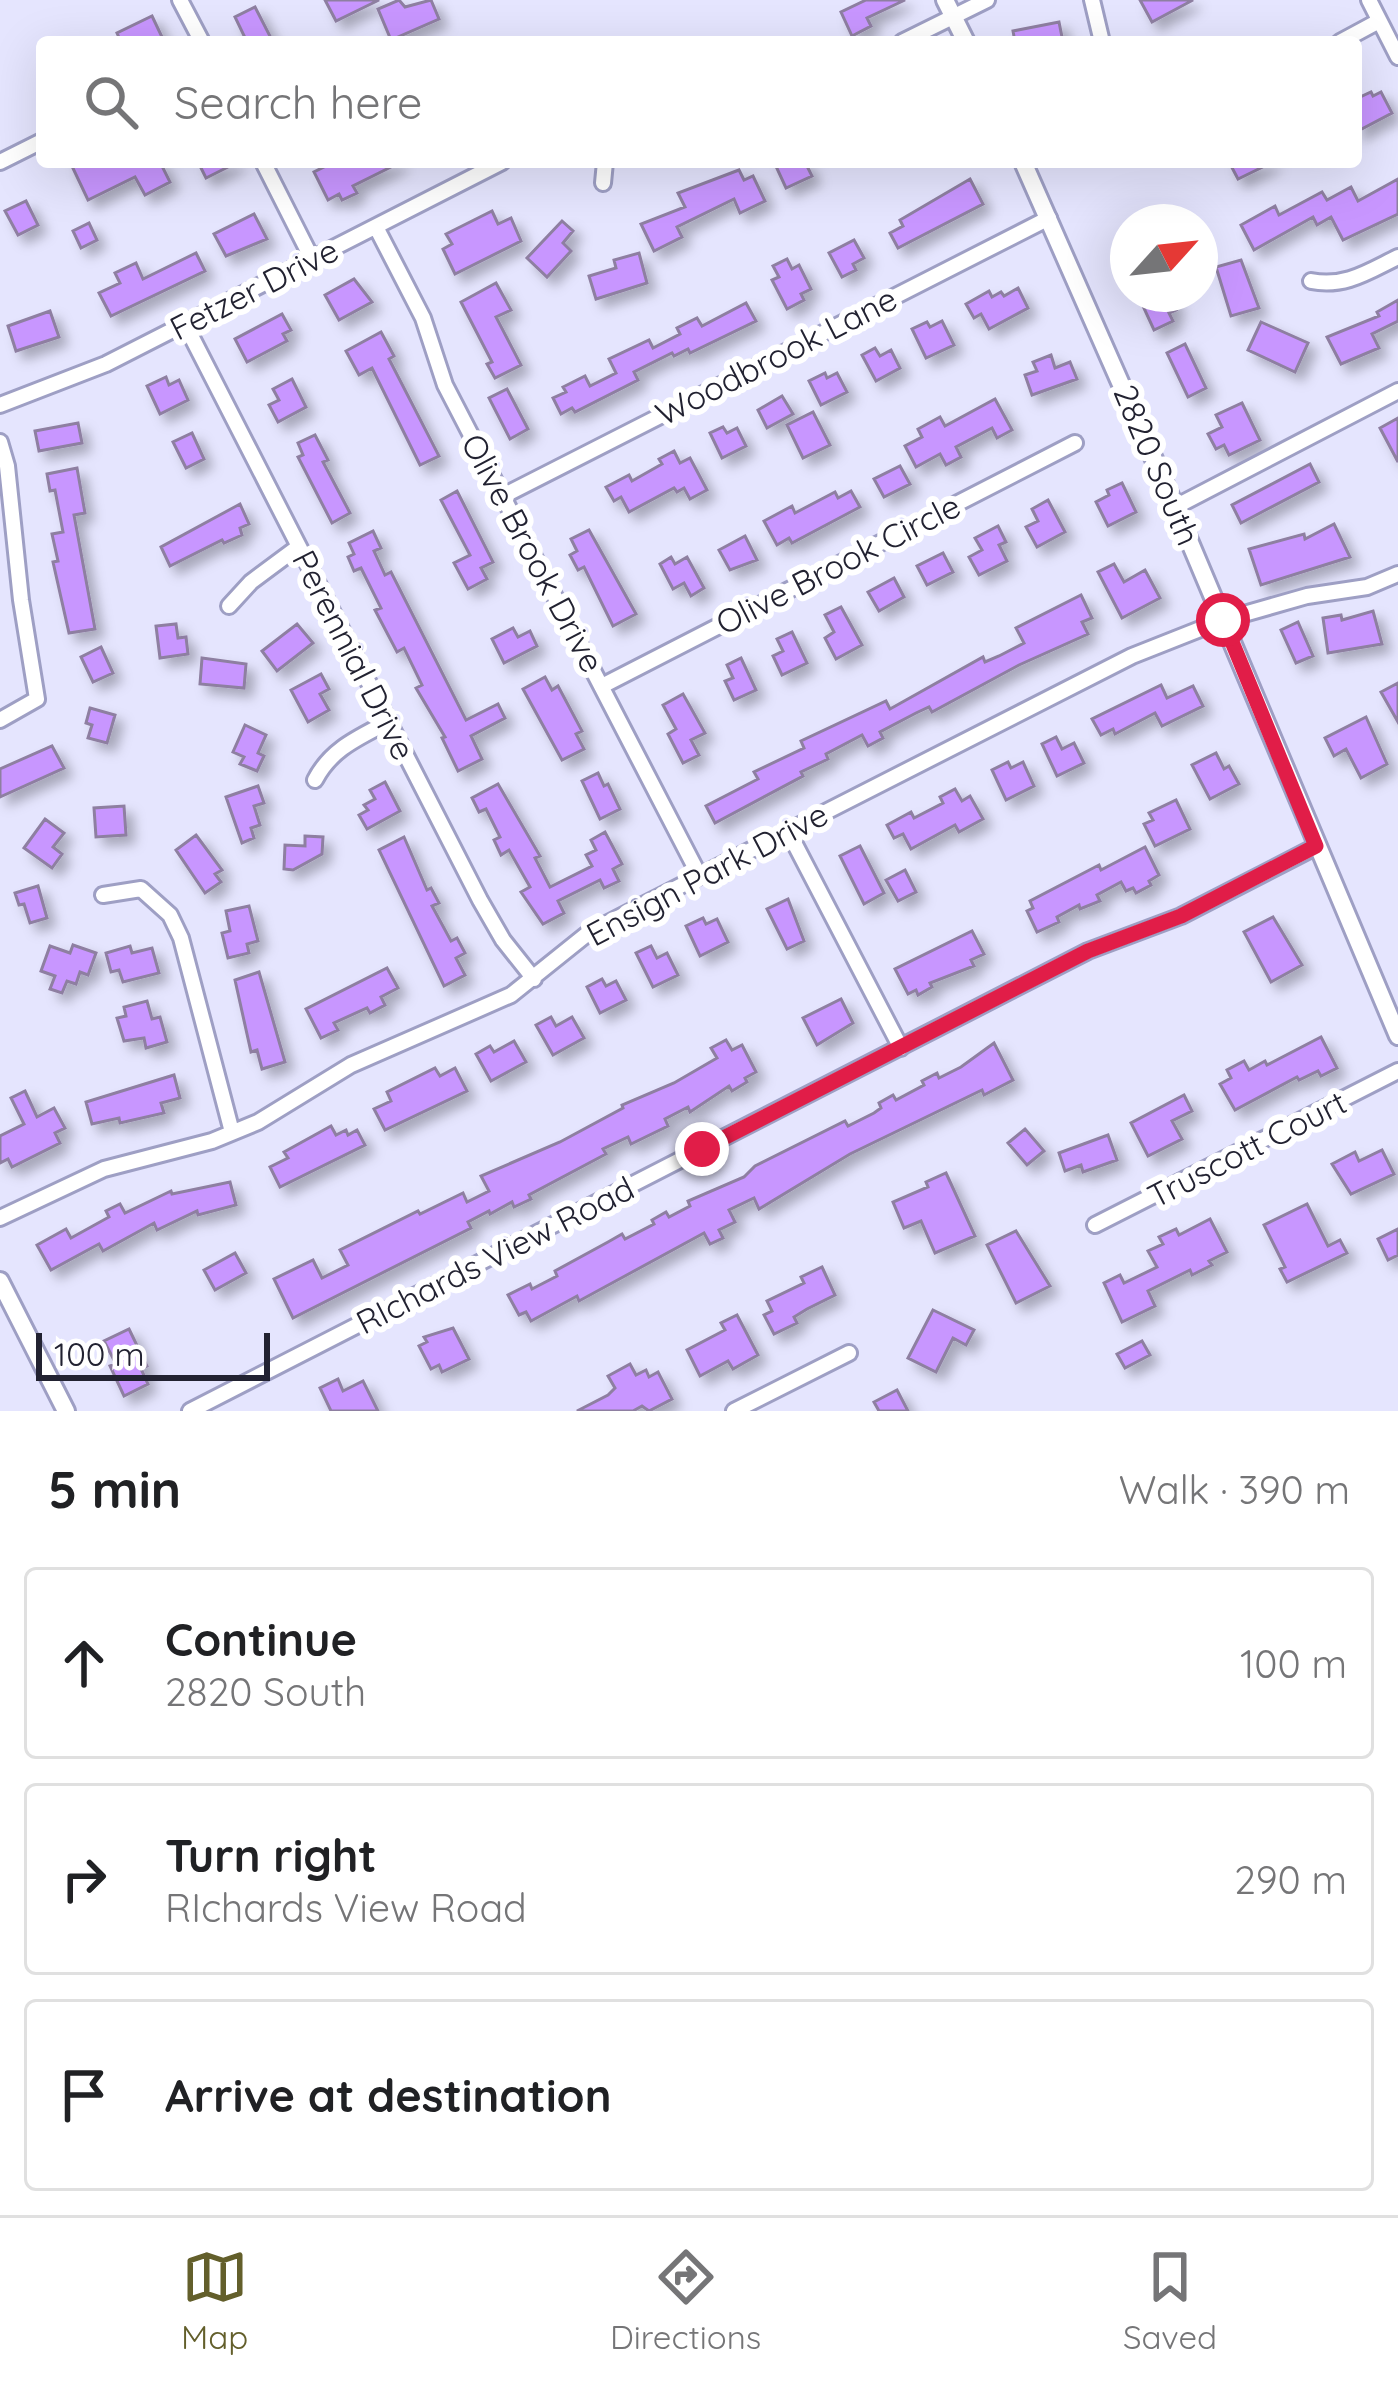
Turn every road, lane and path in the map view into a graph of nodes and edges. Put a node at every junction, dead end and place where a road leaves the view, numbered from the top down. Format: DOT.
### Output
graph roads {
  1 [pos="180,0"];
  2 [pos="945,0"];
  3 [pos="987,0"];
  4 [pos="1092,0"];
  5 [pos="1369,0"];
  6 [pos="955,18"];
  7 [pos="1379,21"];
  8 [pos="199,36"];
  9 [pos="915,36"];
  10 [pos="963,36"];
  11 [pos="1101,36"];
  12 [pos="1351,36"];
  13 [pos="1398,57"];
  14 [pos="36,144"];
  15 [pos="0,162"];
  16 [pos="266,168"];
  17 [pos="490,168"];
  18 [pos="604,168"];
  19 [pos="1026,168"];
  20 [pos="603,183"];
  21 [pos="1049,218"];
  22 [pos="376,227"];
  23 [pos="1398,256"];
  24 [pos="312,259"];
  25 [pos="1311,281"];
  26 [pos="185,324"];
  27 [pos="1398,392"];
  28 [pos="0,405"];
  29 [pos="0,442"];
  30 [pos="1075,443"];
  31 [pos="503,496"];
  32 [pos="1175,507"];
  33 [pos="298,547"];
  34 [pos="1398,574"];
  35 [pos="229,606"];
  36 [pos="1223,620"];
  37 [pos="602,686"];
  38 [pos="0,720"];
  39 [pos="388,722"];
  40 [pos="315,780"];
  41 [pos="788,831"];
  42 [pos="1316,846"];
  43 [pos="699,875"];
  44 [pos="103,895"];
  45 [pos="534,979"];
  46 [pos="1398,1036"];
  47 [pos="901,1048"];
  48 [pos="1398,1071"];
  49 [pos="232,1132"];
  50 [pos="0,1218"];
  51 [pos="1095,1226"];
  52 [pos="0,1281"];
  53 [pos="848,1353"];
  54 [pos="66,1411"];
  55 [pos="190,1411"];
  56 [pos="734,1411"];
  1 -- 8 [label="street"];
  2 -- 6 [label="street"];
  3 -- 6 [label="street"];
  4 -- 11 [label="street"];
  5 -- 7 [label="street"];
  6 -- 9 [label="street"];
  6 -- 10 [label="street"];
  7 -- 12 [label="street"];
  7 -- 13 [label="street"];
  14 -- 15 [label="street"];
  16 -- 24 [label="street"];
  17 -- 22 [label="street, Fetzer Drive"];
  18 -- 20 [label="street"];
  19 -- 21 [label="street, 2820 South"];
  21 -- 31 [label="street, Woodbrook Lane"];
  21 -- 32 [label="street, 2820 South"];
  22 -- 24 [label="street, Fetzer Drive"];
  22 -- 31 [label="street, Olive Brook Drive"];
  23 -- 25 [label="street"];
  24 -- 26 [label="street, Fetzer Drive"];
  26 -- 28 [label="street, Fetzer Drive"];
  26 -- 33 [label="street, Perennial Drive"];
  27 -- 32 [label="street"];
  29 -- 38 [label="street"];
  30 -- 37 [label="street, Olive Brook Circle"];
  31 -- 37 [label="street, Olive Brook Drive"];
  32 -- 36 [label="street, 2820 South"];
  33 -- 35 [label="street"];
  33 -- 39 [label="street, Perennial Drive"];
  34 -- 36 [label="street, Ensign Park Drive"];
  36 -- 41 [label="street, Ensign Park Drive"];
  36 -- 42 [label="street, 2820 South"];
  37 -- 43 [label="street, Olive Brook Drive"];
  39 -- 40 [label="street"];
  39 -- 45 [label="street, Perennial Drive"];
  41 -- 43 [label="street, Ensign Park Drive"];
  41 -- 47 [label="street"];
  42 -- 46 [label="street, 2820 South"];
  42 -- 47 [label="street, RIchards View Road"];
  43 -- 45 [label="street, Ensign Park Drive"];
  44 -- 49 [label="street"];
  45 -- 49 [label="street, Ensign Park Drive"];
  47 -- 55 [label="street, RIchards View Road"];
  48 -- 51 [label="street, Truscott Court"];
  49 -- 50 [label="street, Ensign Park Drive"];
  52 -- 54 [label="street"];
  53 -- 56 [label="street"];
}
